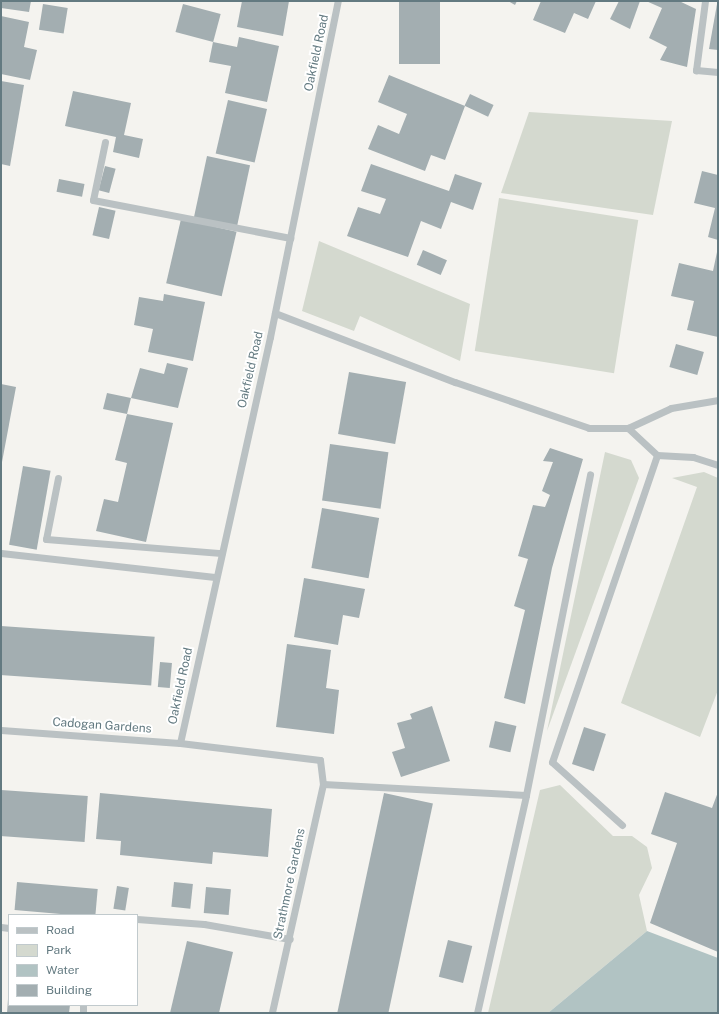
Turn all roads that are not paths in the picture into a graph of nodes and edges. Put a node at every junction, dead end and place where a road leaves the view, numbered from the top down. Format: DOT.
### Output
graph roads {
  1 [pos="338,1"];
  2 [pos="705,1"];
  3 [pos="718,72"];
  4 [pos="105,142"];
  5 [pos="290,238"];
  6 [pos="275,313"];
  7 [pos="718,400"];
  8 [pos="628,428"];
  9 [pos="657,455"];
  10 [pos="718,465"];
  11 [pos="590,474"];
  12 [pos="58,478"];
  13 [pos="1,553"];
  14 [pos="221,553"];
  15 [pos="216,576"];
  16 [pos="1,730"];
  17 [pos="180,743"];
  18 [pos="320,760"];
  19 [pos="322,784"];
  20 [pos="526,796"];
  21 [pos="622,825"];
  22 [pos="138,919"];
  23 [pos="290,939"];
  24 [pos="272,1013"];
  25 [pos="477,1013"];
  1 -- 5 [label="street, Oakfield Road"];
  2 -- 3 [label="street"];
  4 -- 5 [label="street"];
  5 -- 6 [label="street, Oakfield Road"];
  6 -- 8 [label="street"];
  6 -- 14 [label="street, Oakfield Road"];
  7 -- 8 [label="street"];
  8 -- 9 [label="street"];
  9 -- 10 [label="street"];
  9 -- 21 [label="street"];
  11 -- 20 [label="street"];
  12 -- 14 [label="street"];
  13 -- 15 [label="street"];
  14 -- 15 [label="street, Oakfield Road"];
  15 -- 17 [label="street, Oakfield Road"];
  16 -- 17 [label="street, Cadogan Gardens"];
  17 -- 18 [label="street, Cadogan Gardens"];
  18 -- 19 [label="street, Strathmore Gardens"];
  19 -- 20 [label="street"];
  19 -- 23 [label="street, Strathmore Gardens"];
  20 -- 25 [label="street"];
  22 -- 23 [label="street"];
  23 -- 24 [label="street, Strathmore Gardens"];
}
